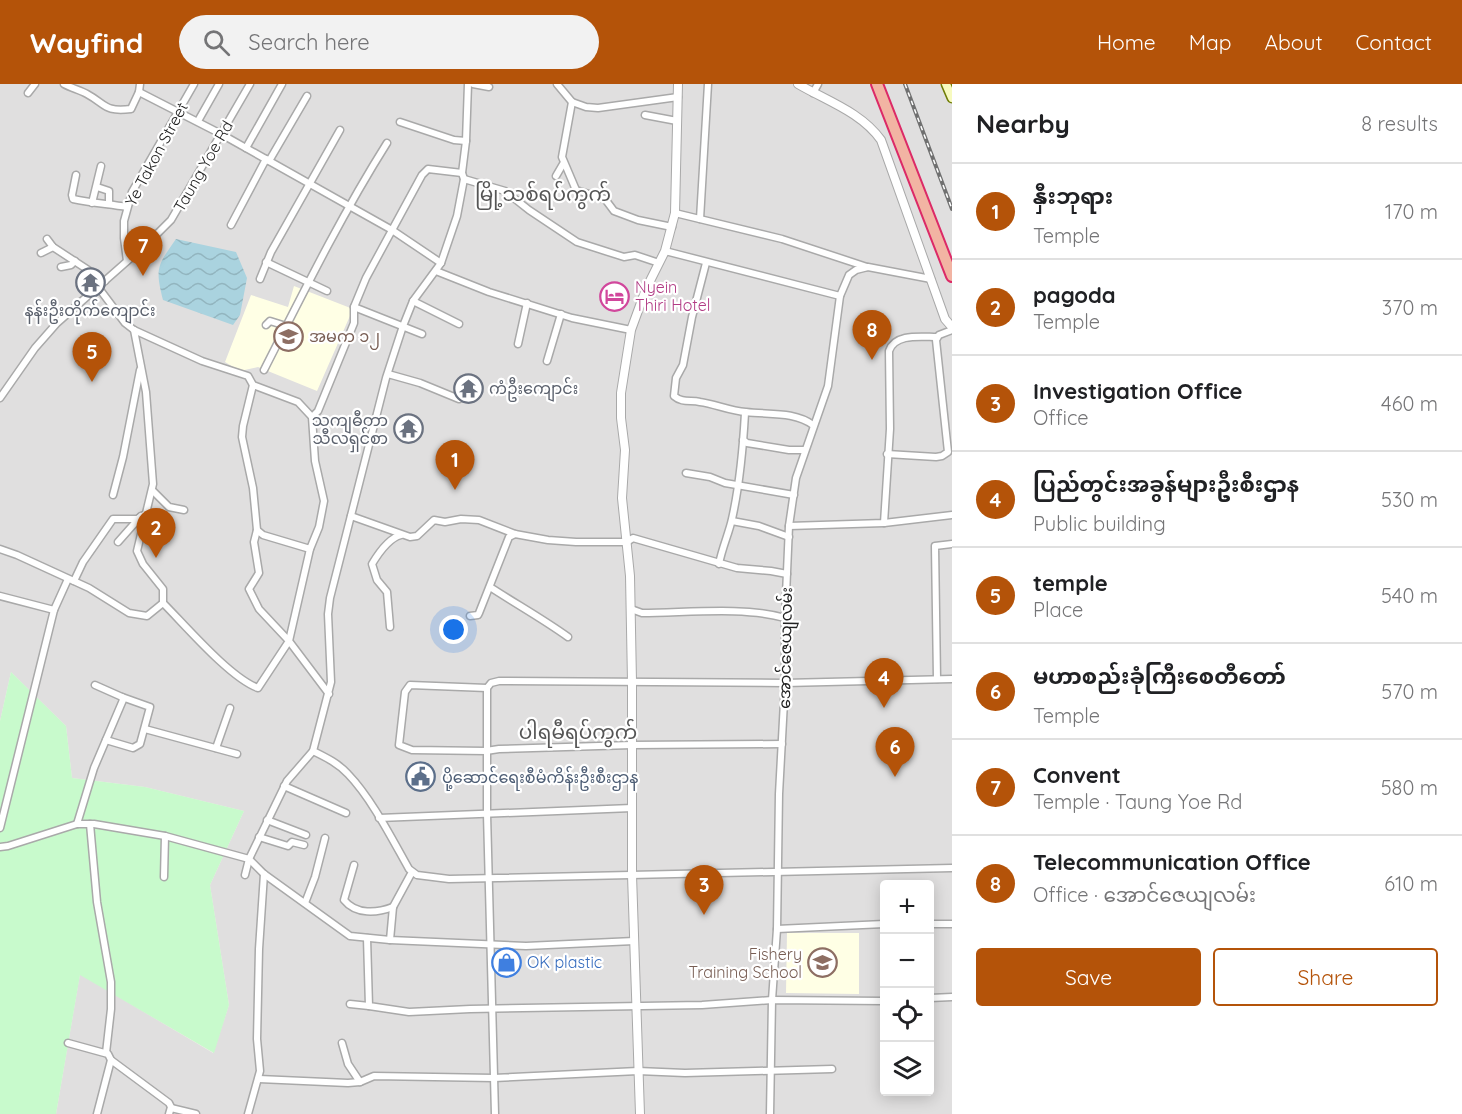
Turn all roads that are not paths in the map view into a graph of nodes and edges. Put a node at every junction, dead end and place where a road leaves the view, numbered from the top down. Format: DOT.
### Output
graph roads {
  1 [pos="34,84"];
  2 [pos="63,84"];
  3 [pos="140,84"];
  4 [pos="194,84"];
  5 [pos="219,84"];
  6 [pos="250,84"];
  7 [pos="282,84"];
  8 [pos="468,84"];
  9 [pos="472,84"];
  10 [pos="557,84"];
  11 [pos="678,84"];
  12 [pos="708,84"];
  13 [pos="798,84"];
  14 [pos="818,84"];
  15 [pos="877,84"];
  16 [pos="946,84"];
  17 [pos="489,87"];
  18 [pos="139,92"];
  19 [pos="28,93"];
  20 [pos="813,93"];
  21 [pos="307,96"];
  22 [pos="678,97"];
  23 [pos="952,98"];
  24 [pos="572,102"];
  25 [pos="178,111"];
  26 [pos="645,115"];
  27 [pos="198,121"];
  28 [pos="677,121"];
  29 [pos="400,122"];
  30 [pos="340,129"];
  31 [pos="221,134"];
  32 [pos="466,141"];
  33 [pos="387,143"];
  34 [pos="246,148"];
  35 [pos="267,160"];
  36 [pos="563,164"];
  37 [pos="101,166"];
  38 [pos="76,175"];
  39 [pos="463,176"];
  40 [pos="556,177"];
  41 [pos="309,183"];
  42 [pos="97,187"];
  43 [pos="92,203"];
  44 [pos="109,204"];
  45 [pos="349,206"];
  46 [pos="127,207"];
  47 [pos="675,213"];
  48 [pos="700,219"];
  49 [pos="231,225"];
  50 [pos="672,227"];
  51 [pos="392,230"];
  52 [pos="47,239"];
  53 [pos="53,247"];
  54 [pos="664,251"];
  55 [pos="41,254"];
  56 [pos="75,261"];
  57 [pos="127,261"];
  58 [pos="266,262"];
  59 [pos="441,263"];
  60 [pos="659,263"];
  61 [pos="706,263"];
  62 [pos="61,267"];
  63 [pos="868,267"];
  64 [pos="436,271"];
  65 [pos="952,276"];
  66 [pos="260,279"];
  67 [pos="931,279"];
  68 [pos="105,281"];
  69 [pos="308,282"];
  70 [pos="98,287"];
  71 [pos="327,291"];
  72 [pos="840,296"];
  73 [pos="413,302"];
  74 [pos="527,303"];
  75 [pos="354,308"];
  76 [pos="561,314"];
  77 [pos="459,324"];
  78 [pos="266,325"];
  79 [pos="286,326"];
  80 [pos="403,326"];
  81 [pos="952,328"];
  82 [pos="134,330"];
  83 [pos="631,330"];
  84 [pos="422,334"];
  85 [pos="937,337"];
  86 [pos="519,344"];
  87 [pos="547,361"];
  88 [pos="141,364"];
  89 [pos="264,370"];
  90 [pos="388,374"];
  91 [pos="254,385"];
  92 [pos="0,398"];
  93 [pos="459,399"];
  94 [pos="745,412"];
  95 [pos="312,417"];
  96 [pos="813,425"];
  97 [pos="743,440"];
  98 [pos="805,450"];
  99 [pos="887,454"];
  100 [pos="686,472"];
  101 [pos="739,485"];
  102 [pos="153,491"];
  103 [pos="113,495"];
  104 [pos="794,495"];
  105 [pos="184,510"];
  106 [pos="144,515"];
  107 [pos="952,515"];
  108 [pos="351,516"];
  109 [pos="732,521"];
  110 [pos="884,523"];
  111 [pos="789,526"];
  112 [pos="258,530"];
  113 [pos="515,534"];
  114 [pos="402,535"];
  115 [pos="789,537"];
  116 [pos="118,542"];
  117 [pos="627,542"];
  118 [pos="952,544"];
  119 [pos="0,549"];
  120 [pos="310,549"];
  121 [pos="719,564"];
  122 [pos="787,574"];
  123 [pos="71,580"];
  124 [pos="490,586"];
  125 [pos="0,596"];
  126 [pos="163,603"];
  127 [pos="631,609"];
  128 [pos="54,610"];
  129 [pos="470,616"];
  130 [pos="785,618"];
  131 [pos="390,627"];
  132 [pos="568,637"];
  133 [pos="289,641"];
  134 [pos="937,679"];
  135 [pos="952,679"];
  136 [pos="633,682"];
  137 [pos="785,683"];
  138 [pos="95,685"];
  139 [pos="487,688"];
  140 [pos="329,694"];
  141 [pos="123,697"];
  142 [pos="230,708"];
  143 [pos="145,729"];
  144 [pos="106,740"];
  145 [pos="782,744"];
  146 [pos="632,745"];
  147 [pos="216,748"];
  148 [pos="312,750"];
  149 [pos="486,751"];
  150 [pos="237,754"];
  151 [pos="284,786"];
  152 [pos="632,808"];
  153 [pos="346,813"];
  154 [pos="487,814"];
  155 [pos="379,818"];
  156 [pos="267,820"];
  157 [pos="78,824"];
  158 [pos="90,824"];
  159 [pos="0,828"];
  160 [pos="165,836"];
  161 [pos="306,836"];
  162 [pos="259,837"];
  163 [pos="325,837"];
  164 [pos="304,845"];
  165 [pos="0,847"];
  166 [pos="249,859"];
  167 [pos="354,865"];
  168 [pos="952,868"];
  169 [pos="412,872"];
  170 [pos="778,873"];
  171 [pos="245,874"];
  172 [pos="264,874"];
  173 [pos="632,875"];
  174 [pos="164,877"];
  175 [pos="489,878"];
  176 [pos="305,903"];
  177 [pos="393,907"];
  178 [pos="880,924"];
  179 [pos="934,924"];
  180 [pos="952,924"];
  181 [pos="777,929"];
  182 [pos="367,938"];
  183 [pos="390,940"];
  184 [pos="634,941"];
  185 [pos="492,945"];
  186 [pos="952,997"];
  187 [pos="934,998"];
  188 [pos="772,1000"];
  189 [pos="880,1000"];
  190 [pos="350,1004"];
  191 [pos="369,1006"];
  192 [pos="636,1006"];
  193 [pos="492,1009"];
  194 [pos="68,1043"];
  195 [pos="342,1043"];
  196 [pos="106,1053"];
  197 [pos="111,1060"];
  198 [pos="771,1070"];
  199 [pos="832,1070"];
  200 [pos="638,1071"];
  201 [pos="494,1078"];
  202 [pos="259,1079"];
  203 [pos="360,1082"];
  204 [pos="170,1111"];
  205 [pos="97,1113"];
  206 [pos="105,1114"];
  207 [pos="196,1114"];
  208 [pos="248,1114"];
  209 [pos="495,1114"];
  210 [pos="640,1114"];
  211 [pos="770,1114"];
  1 -- 19 [label="street"];
  2 -- 18 [label="street"];
  3 -- 18 [label="street"];
  4 -- 25 [label="street, Ye Takon Street"];
  5 -- 27 [label="street"];
  6 -- 31 [label="street, Taung Yoe Rd"];
  7 -- 34 [label="street"];
  8 -- 32 [label="street"];
  9 -- 17 [label="street"];
  10 -- 24 [label="street"];
  11 -- 22 [label="street"];
  12 -- 48 [label="street"];
  13 -- 20 [label="street"];
  14 -- 20 [label="street"];
  15 -- 65 [label="highway"];
  16 -- 23 [label="main road"];
  18 -- 25 [label="street"];
  20 -- 67 [label="street"];
  21 -- 35 [label="street"];
  22 -- 24 [label="street"];
  22 -- 28 [label="street"];
  24 -- 36 [label="street"];
  25 -- 27 [label="street"];
  25 -- 46 [label="street, Ye Takon Street"];
  26 -- 28 [label="street"];
  27 -- 31 [label="street"];
  28 -- 47 [label="street"];
  29 -- 32 [label="street"];
  30 -- 41 [label="street"];
  31 -- 34 [label="street"];
  31 -- 57 [label="street, Taung Yoe Rd"];
  32 -- 39 [label="street"];
  33 -- 45 [label="street"];
  34 -- 35 [label="street"];
  35 -- 41 [label="street"];
  35 -- 49 [label="street"];
  36 -- 40 [label="street"];
  36 -- 50 [label="street"];
  37 -- 42 [label="street"];
  38 -- 43 [label="street"];
  39 -- 51 [label="street"];
  39 -- 59 [label="street"];
  39 -- 60 [label="street"];
  41 -- 45 [label="street"];
  41 -- 58 [label="street"];
  42 -- 43 [label="street"];
  42 -- 44 [label="street"];
  43 -- 44 [label="street"];
  44 -- 46 [label="street"];
  45 -- 51 [label="street"];
  45 -- 69 [label="street"];
  46 -- 57 [label="street, Ye Takon Street"];
  47 -- 48 [label="street"];
  47 -- 50 [label="street"];
  48 -- 63 [label="street"];
  50 -- 54 [label="street"];
  51 -- 59 [label="street"];
  51 -- 75 [label="street"];
  52 -- 53 [label="street"];
  53 -- 55 [label="street"];
  53 -- 56 [label="street"];
  54 -- 60 [label="street"];
  54 -- 61 [label="street"];
  56 -- 62 [label="street"];
  56 -- 68 [label="street"];
  57 -- 68 [label="street, Taung Yoe Rd"];
  58 -- 66 [label="street"];
  58 -- 69 [label="street"];
  59 -- 64 [label="street"];
  60 -- 83 [label="street"];
  61 -- 72 [label="street"];
  61 -- 94 [label="street"];
  63 -- 67 [label="street"];
  63 -- 72 [label="street, အောင်ဇေယျလမ်း"];
  64 -- 73 [label="street"];
  64 -- 74 [label="street"];
  67 -- 81 [label="street"];
  68 -- 70 [label="street, Taung Yoe Rd"];
  69 -- 71 [label="street"];
  69 -- 79 [label="street"];
  70 -- 82 [label="street"];
  70 -- 92 [label="street, Taung Yoe Rd"];
  72 -- 96 [label="street, အောင်ဇေယျလမ်း"];
  73 -- 77 [label="street"];
  73 -- 80 [label="street"];
  74 -- 76 [label="street"];
  74 -- 86 [label="street"];
  75 -- 80 [label="street"];
  75 -- 95 [label="street"];
  76 -- 83 [label="street"];
  76 -- 87 [label="street"];
  78 -- 79 [label="street"];
  79 -- 89 [label="street"];
  80 -- 84 [label="street"];
  80 -- 90 [label="street"];
  81 -- 85 [label="street"];
  82 -- 88 [label="street"];
  82 -- 91 [label="street"];
  83 -- 117 [label="street"];
  85 -- 99 [label="street"];
  85 -- 99 [label="street"];
  88 -- 102 [label="street"];
  88 -- 103 [label="street"];
  90 -- 93 [label="street"];
  90 -- 108 [label="street"];
  91 -- 95 [label="street"];
  91 -- 112 [label="street"];
  94 -- 96 [label="street"];
  94 -- 97 [label="street"];
  95 -- 120 [label="street"];
  96 -- 98 [label="street, အောင်ဇေယျလမ်း"];
  97 -- 98 [label="street"];
  97 -- 101 [label="street"];
  98 -- 104 [label="street, အောင်ဇေယျလမ်း"];
  99 -- 110 [label="street"];
  100 -- 101 [label="street"];
  101 -- 104 [label="street"];
  101 -- 109 [label="street"];
  102 -- 105 [label="street"];
  102 -- 106 [label="street"];
  104 -- 111 [label="street, အောင်ဇေယျလမ်း"];
  106 -- 116 [label="street"];
  106 -- 123 [label="street"];
  106 -- 126 [label="street"];
  107 -- 110 [label="street"];
  108 -- 114 [label="street"];
  108 -- 140 [label="street"];
  109 -- 115 [label="street"];
  109 -- 121 [label="street"];
  110 -- 111 [label="street"];
  111 -- 115 [label="street, အောင်ဇေယျလမ်း"];
  112 -- 120 [label="street"];
  112 -- 133 [label="street"];
  113 -- 114 [label="street"];
  113 -- 117 [label="street"];
  113 -- 124 [label="street"];
  114 -- 131 [label="street"];
  115 -- 122 [label="street, အောင်ဇေယျလမ်း"];
  117 -- 121 [label="street"];
  117 -- 127 [label="street"];
  118 -- 134 [label="street"];
  119 -- 123 [label="street"];
  120 -- 133 [label="street"];
  121 -- 122 [label="street"];
  122 -- 130 [label="street, အောင်ဇေယျလမ်း"];
  123 -- 126 [label="street"];
  123 -- 128 [label="street"];
  124 -- 129 [label="street"];
  124 -- 132 [label="street"];
  125 -- 128 [label="street"];
  126 -- 133 [label="street"];
  127 -- 130 [label="street"];
  127 -- 136 [label="street"];
  128 -- 159 [label="street"];
  130 -- 137 [label="street, အောင်ဇေယျလမ်း"];
  133 -- 140 [label="street"];
  134 -- 135 [label="street"];
  134 -- 137 [label="street"];
  136 -- 137 [label="street"];
  136 -- 139 [label="street"];
  136 -- 146 [label="street"];
  137 -- 145 [label="street, အောင်ဇေယျလမ်း"];
  138 -- 141 [label="street"];
  139 -- 149 [label="street"];
  139 -- 149 [label="street"];
  140 -- 148 [label="street"];
  141 -- 143 [label="street"];
  141 -- 144 [label="street"];
  142 -- 147 [label="street"];
  143 -- 144 [label="street"];
  143 -- 147 [label="street"];
  144 -- 157 [label="street"];
  145 -- 146 [label="street"];
  145 -- 170 [label="street, အောင်ဇေယျလမ်း"];
  146 -- 149 [label="street"];
  146 -- 152 [label="street"];
  147 -- 150 [label="street"];
  148 -- 151 [label="street"];
  148 -- 155 [label="street"];
  149 -- 154 [label="street"];
  151 -- 153 [label="street"];
  151 -- 156 [label="street"];
  152 -- 154 [label="street"];
  152 -- 173 [label="street"];
  154 -- 155 [label="street"];
  154 -- 175 [label="street"];
  155 -- 169 [label="street"];
  156 -- 161 [label="street"];
  156 -- 162 [label="street"];
  157 -- 158 [label="street"];
  157 -- 165 [label="street"];
  158 -- 160 [label="street"];
  158 -- 196 [label="street"];
  160 -- 166 [label="street"];
  160 -- 174 [label="street"];
  162 -- 164 [label="street"];
  162 -- 166 [label="street"];
  163 -- 176 [label="street"];
  166 -- 171 [label="street"];
  166 -- 172 [label="street"];
  167 -- 177 [label="street"];
  168 -- 170 [label="street"];
  169 -- 175 [label="street"];
  169 -- 177 [label="street"];
  170 -- 173 [label="street"];
  170 -- 181 [label="street, အောင်ဇေယျလမ်း"];
  172 -- 176 [label="street"];
  172 -- 202 [label="street"];
  173 -- 175 [label="street"];
  173 -- 184 [label="street"];
  175 -- 185 [label="street"];
  176 -- 182 [label="street"];
  177 -- 183 [label="street"];
  178 -- 181 [label="street"];
  179 -- 180 [label="street"];
  181 -- 188 [label="street, အောင်ဇေယျလမ်း"];
  182 -- 183 [label="street"];
  182 -- 191 [label="street"];
  183 -- 185 [label="street"];
  184 -- 185 [label="street"];
  184 -- 192 [label="street"];
  185 -- 193 [label="street"];
  186 -- 187 [label="street"];
  188 -- 189 [label="street"];
  188 -- 192 [label="street"];
  188 -- 198 [label="street, အောင်ဇေယျလမ်း"];
  190 -- 191 [label="street"];
  191 -- 193 [label="street"];
  192 -- 193 [label="street"];
  192 -- 200 [label="street"];
  193 -- 201 [label="street"];
  194 -- 196 [label="street"];
  195 -- 203 [label="street"];
  196 -- 197 [label="street"];
  197 -- 204 [label="street"];
  197 -- 205 [label="street"];
  198 -- 199 [label="street"];
  198 -- 200 [label="street"];
  198 -- 211 [label="street, အောင်ဇေယျလမ်း"];
  200 -- 201 [label="street"];
  200 -- 210 [label="street"];
  201 -- 203 [label="street"];
  201 -- 209 [label="street"];
  202 -- 203 [label="street"];
  202 -- 208 [label="street"];
  204 -- 207 [label="street"];
  205 -- 206 [label="street"];
}
